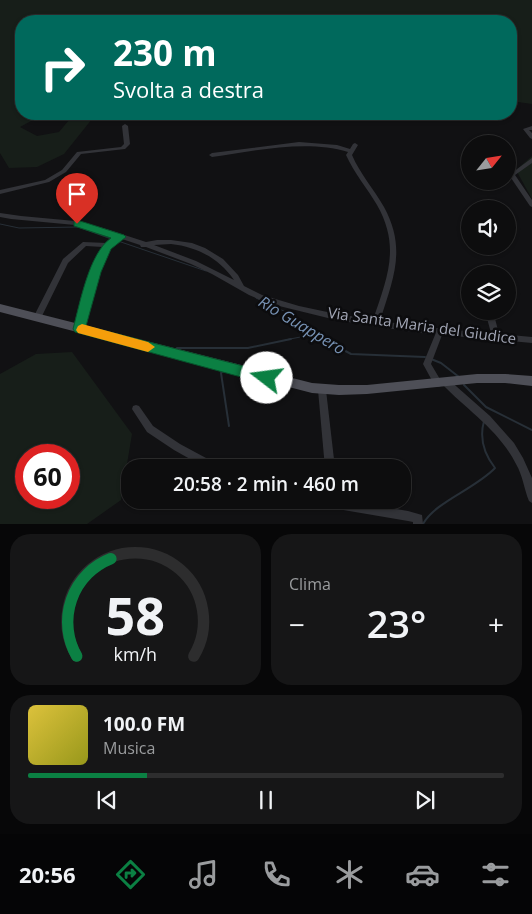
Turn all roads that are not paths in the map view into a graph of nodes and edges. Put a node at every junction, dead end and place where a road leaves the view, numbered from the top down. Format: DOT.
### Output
graph roads {
  1 [pos="125,126"];
  2 [pos="532,128"];
  3 [pos="532,137"];
  4 [pos="212,155"];
  5 [pos="532,160"];
  6 [pos="0,192"];
  7 [pos="532,204"];
  8 [pos="0,216"];
  9 [pos="115,241"];
  10 [pos="143,245"];
  11 [pos="241,286"];
  12 [pos="0,308"];
  13 [pos="37,318"];
  14 [pos="491,320"];
  15 [pos="376,322"];
  16 [pos="79,329"];
  17 [pos="440,331"];
  18 [pos="496,337"];
  19 [pos="532,340"];
  20 [pos="532,381"];
  21 [pos="444,382"];
  22 [pos="322,390"];
  23 [pos="136,409"];
  24 [pos="199,459"];
  25 [pos="329,459"];
  26 [pos="532,498"];
  27 [pos="373,509"];
  28 [pos="418,524"];
  1 -- 6 [label="street"];
  2 -- 3 [label="street"];
  4 -- 15 [label="street"];
  5 -- 7 [label="street"];
  8 -- 9 [label="street, Via Santa Maria del Giudice"];
  9 -- 10 [label="street, Via Santa Maria del Giudice"];
  9 -- 13 [label="street"];
  9 -- 16 [label="street"];
  10 -- 11 [label="street, Via Santa Maria del Giudice"];
  10 -- 11 [label="street"];
  11 -- 15 [label="street, Via Santa Maria del Giudice"];
  12 -- 13 [label="main road"];
  13 -- 16 [label="main road"];
  14 -- 18 [label="street"];
  15 -- 17 [label="street, Via Santa Maria del Giudice"];
  16 -- 22 [label="main road"];
  17 -- 18 [label="street, Via Santa Maria del Giudice"];
  17 -- 21 [label="street"];
  18 -- 19 [label="street, Via Santa Maria del Giudice"];
  20 -- 21 [label="main road"];
  21 -- 22 [label="main road"];
  21 -- 26 [label="street"];
  22 -- 25 [label="street"];
  23 -- 24 [label="street"];
  27 -- 28 [label="street"];
}
